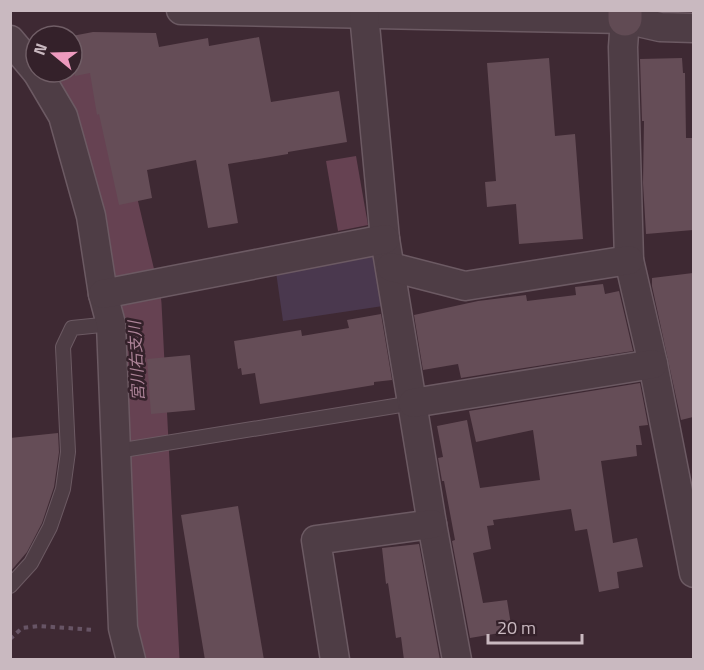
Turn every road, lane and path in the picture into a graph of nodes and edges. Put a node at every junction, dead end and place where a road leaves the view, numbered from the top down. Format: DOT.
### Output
graph roads {
  1 [pos="181,10"];
  2 [pos="364,14"];
  3 [pos="625,15"];
  4 [pos="693,28"];
  5 [pos="10,40"];
  6 [pos="24,57"];
  7 [pos="43,84"];
  8 [pos="385,239"];
  9 [pos="629,260"];
  10 [pos="391,267"];
  11 [pos="112,293"];
  12 [pos="111,324"];
  13 [pos="652,364"];
  14 [pos="413,403"];
  15 [pos="682,447"];
  16 [pos="123,450"];
  17 [pos="432,524"];
  18 [pos="693,573"];
  19 [pos="10,586"];
  20 [pos="86,631"];
  21 [pos="10,639"];
  22 [pos="131,660"];
  23 [pos="335,660"];
  24 [pos="457,660"];
  1 -- 2 [label="street"];
  2 -- 3 [label="street"];
  2 -- 8 [label="street"];
  3 -- 4 [label="street"];
  3 -- 9 [label="street"];
  5 -- 6 [label="street"];
  7 -- 11 [label="street"];
  8 -- 10 [label="street"];
  8 -- 11 [label="street"];
  9 -- 10 [label="street"];
  9 -- 13 [label="street"];
  10 -- 14 [label="street"];
  11 -- 12 [label="street"];
  12 -- 16 [label="street"];
  12 -- 19 [label="lane"];
  13 -- 14 [label="street"];
  13 -- 15 [label="street"];
  14 -- 16 [label="lane"];
  14 -- 17 [label="street"];
  15 -- 18 [label="street"];
  16 -- 22 [label="street"];
  17 -- 23 [label="street"];
  17 -- 24 [label="street"];
  20 -- 21 [label="path"];
}
